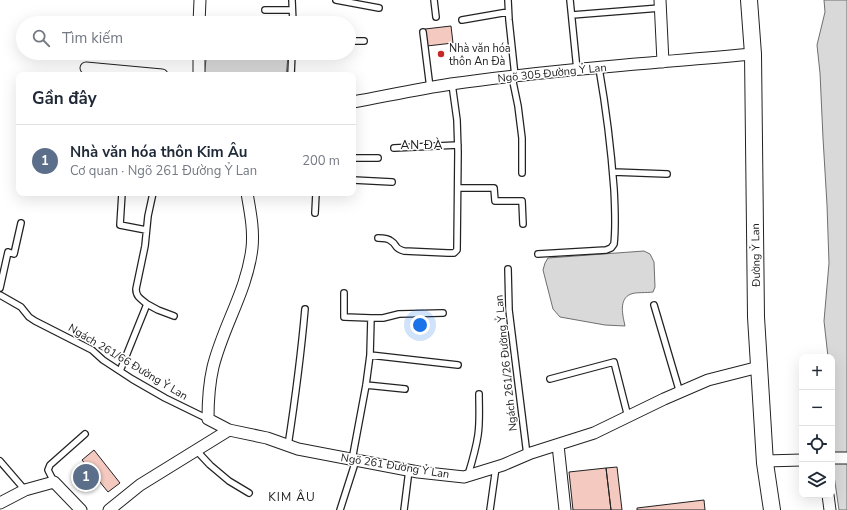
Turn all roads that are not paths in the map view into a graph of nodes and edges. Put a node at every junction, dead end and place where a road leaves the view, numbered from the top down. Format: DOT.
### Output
graph roads {
  1 [pos="200,0"];
  2 [pos="292,0"];
  3 [pos="336,0"];
  4 [pos="434,0"];
  5 [pos="508,0"];
  6 [pos="570,0"];
  7 [pos="749,0"];
  8 [pos="660,4"];
  9 [pos="379,8"];
  10 [pos="265,10"];
  11 [pos="292,10"];
  12 [pos="508,12"];
  13 [pos="572,15"];
  14 [pos="200,16"];
  15 [pos="292,16"];
  16 [pos="436,17"];
  17 [pos="462,20"];
  18 [pos="423,32"];
  19 [pos="356,41"];
  20 [pos="364,41"];
  21 [pos="752,54"];
  22 [pos="199,60"];
  23 [pos="292,60"];
  24 [pos="663,62"];
  25 [pos="86,68"];
  26 [pos="599,68"];
  27 [pos="576,70"];
  28 [pos="129,72"];
  29 [pos="199,72"];
  30 [pos="291,72"];
  31 [pos="514,77"];
  32 [pos="452,84"];
  33 [pos="430,88"];
  34 [pos="356,101"];
  35 [pos="458,145"];
  36 [pos="394,148"];
  37 [pos="356,158"];
  38 [pos="378,158"];
  39 [pos="613,172"];
  40 [pos="522,173"];
  41 [pos="667,174"];
  42 [pos="356,180"];
  43 [pos="392,182"];
  44 [pos="458,188"];
  45 [pos="122,196"];
  46 [pos="152,196"];
  47 [pos="248,196"];
  48 [pos="316,196"];
  49 [pos="315,213"];
  50 [pos="21,223"];
  51 [pos="522,224"];
  52 [pos="146,230"];
  53 [pos="378,238"];
  54 [pos="538,254"];
  55 [pos="508,269"];
  56 [pos="0,288"];
  57 [pos="344,293"];
  58 [pos="0,295"];
  59 [pos="147,304"];
  60 [pos="654,305"];
  61 [pos="305,309"];
  62 [pos="443,312"];
  63 [pos="174,316"];
  64 [pos="371,318"];
  65 [pos="370,355"];
  66 [pos="458,365"];
  67 [pos="759,367"];
  68 [pos="120,371"];
  69 [pos="550,379"];
  70 [pos="366,385"];
  71 [pos="405,389"];
  72 [pos="680,393"];
  73 [pos="479,394"];
  74 [pos="628,417"];
  75 [pos="208,419"];
  76 [pos="229,430"];
  77 [pos="85,434"];
  78 [pos="558,444"];
  79 [pos="288,446"];
  80 [pos="196,450"];
  81 [pos="527,455"];
  82 [pos="835,458"];
  83 [pos="847,458"];
  84 [pos="354,460"];
  85 [pos="799,460"];
  86 [pos="0,461"];
  87 [pos="765,461"];
  88 [pos="496,468"];
  89 [pos="409,470"];
  90 [pos="468,476"];
  91 [pos="54,482"];
  92 [pos="25,490"];
  93 [pos="249,493"];
  94 [pos="828,498"];
  95 [pos="0,503"];
  96 [pos="112,509"];
  97 [pos="81,510"];
  98 [pos="340,510"];
  99 [pos="404,510"];
  100 [pos="490,510"];
  101 [pos="565,510"];
  102 [pos="772,510"];
  103 [pos="830,510"];
  1 -- 14 [label="street"];
  2 -- 11 [label="lane"];
  3 -- 9 [label="lane"];
  4 -- 16 [label="lane"];
  5 -- 12 [label="lane"];
  6 -- 13 [label="lane"];
  7 -- 21 [label="main road, Đường Ỷ Lan"];
  8 -- 13 [label="lane"];
  8 -- 24 [label="street"];
  10 -- 11 [label="lane"];
  11 -- 15 [label="lane"];
  12 -- 17 [label="lane"];
  12 -- 31 [label="lane"];
  13 -- 27 [label="lane"];
  18 -- 33 [label="lane"];
  19 -- 20 [label="lane"];
  21 -- 24 [label="street, Ngõ 305 Đường Ỷ Lan"];
  21 -- 67 [label="main road, Đường Ỷ Lan"];
  22 -- 29 [label="street"];
  23 -- 30 [label="lane"];
  24 -- 26 [label="street, Ngõ 305 Đường Ỷ Lan"];
  25 -- 28 [label="street"];
  26 -- 27 [label="street, Ngõ 305 Đường Ỷ Lan"];
  26 -- 39 [label="lane"];
  27 -- 31 [label="street, Ngõ 305 Đường Ỷ Lan"];
  31 -- 32 [label="street, Ngõ 305 Đường Ỷ Lan"];
  31 -- 40 [label="lane"];
  32 -- 33 [label="street, Ngõ 305 Đường Ỷ Lan"];
  32 -- 35 [label="lane"];
  33 -- 34 [label="street, Ngõ 305 Đường Ỷ Lan"];
  35 -- 36 [label="lane"];
  35 -- 44 [label="lane"];
  37 -- 38 [label="lane"];
  39 -- 41 [label="lane"];
  39 -- 54 [label="lane"];
  42 -- 43 [label="lane"];
  44 -- 51 [label="lane"];
  44 -- 53 [label="lane"];
  45 -- 52 [label="lane"];
  46 -- 52 [label="lane"];
  47 -- 75 [label="street"];
  48 -- 49 [label="lane"];
  50 -- 56 [label="lane"];
  52 -- 59 [label="lane"];
  55 -- 81 [label="lane, Ngách 261/26 Đường Ỷ Lan"];
  57 -- 64 [label="lane"];
  58 -- 68 [label="lane, Ngách 261/66 Đường Ỷ Lan"];
  59 -- 63 [label="lane"];
  59 -- 68 [label="lane"];
  60 -- 72 [label="lane"];
  61 -- 79 [label="lane"];
  62 -- 64 [label="lane"];
  64 -- 65 [label="lane"];
  65 -- 66 [label="lane"];
  65 -- 70 [label="lane"];
  67 -- 72 [label="street, Ngõ 261 Đường Ỷ Lan"];
  67 -- 87 [label="main road, Đường Ỷ Lan"];
  68 -- 75 [label="lane, Ngách 261/66 Đường Ỷ Lan"];
  69 -- 74 [label="lane"];
  70 -- 71 [label="lane"];
  70 -- 84 [label="lane"];
  72 -- 74 [label="street, Ngõ 261 Đường Ỷ Lan"];
  73 -- 90 [label="lane"];
  74 -- 78 [label="street, Ngõ 261 Đường Ỷ Lan"];
  75 -- 76 [label="street, Ngõ 261 Đường Ỷ Lan"];
  76 -- 79 [label="street, Ngõ 261 Đường Ỷ Lan"];
  76 -- 80 [label="street"];
  77 -- 91 [label="lane"];
  78 -- 81 [label="street, Ngõ 261 Đường Ỷ Lan"];
  78 -- 101 [label="street"];
  79 -- 84 [label="street, Ngõ 261 Đường Ỷ Lan"];
  80 -- 93 [label="lane"];
  80 -- 96 [label="street"];
  81 -- 88 [label="street, Ngõ 261 Đường Ỷ Lan"];
  82 -- 83 [label="street"];
  84 -- 89 [label="street, Ngõ 261 Đường Ỷ Lan"];
  84 -- 98 [label="lane"];
  85 -- 87 [label="street"];
  86 -- 92 [label="lane"];
  87 -- 102 [label="main road, Đường Ỷ Lan"];
  88 -- 90 [label="street, Ngõ 261 Đường Ỷ Lan"];
  88 -- 100 [label="lane"];
  89 -- 90 [label="street, Ngõ 261 Đường Ỷ Lan"];
  89 -- 99 [label="lane"];
  91 -- 92 [label="street"];
  91 -- 97 [label="street"];
  92 -- 95 [label="street"];
  94 -- 103 [label="street"];
}
